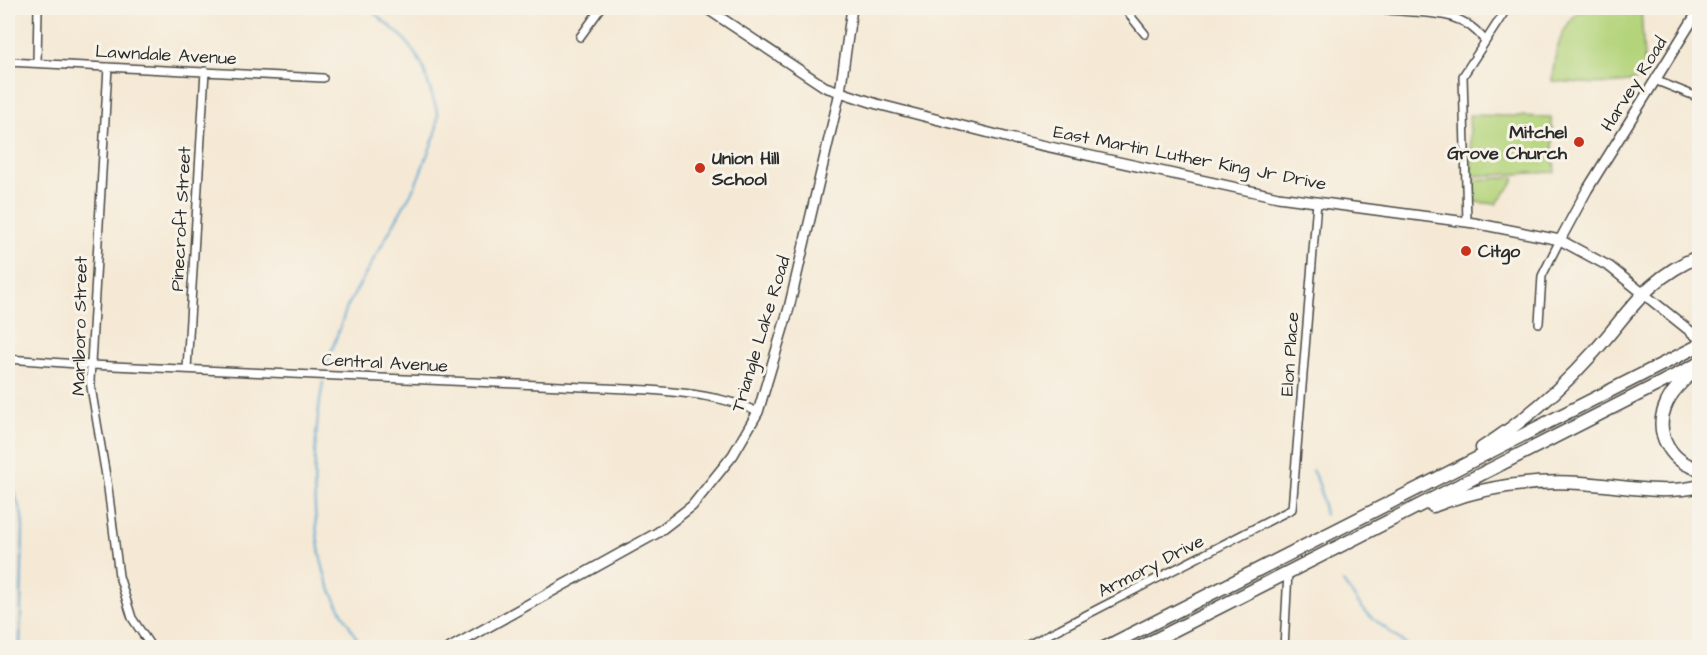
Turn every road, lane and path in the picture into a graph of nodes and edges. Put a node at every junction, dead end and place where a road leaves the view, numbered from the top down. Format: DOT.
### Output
graph roads {
  1 [pos="38,8"];
  2 [pos="601,8"];
  3 [pos="706,8"];
  4 [pos="852,8"];
  5 [pos="1376,8"];
  6 [pos="1507,8"];
  7 [pos="1700,8"];
  8 [pos="1129,9"];
  9 [pos="1145,34"];
  10 [pos="580,37"];
  11 [pos="1485,41"];
  12 [pos="8,62"];
  13 [pos="37,63"];
  14 [pos="108,68"];
  15 [pos="205,71"];
  16 [pos="323,78"];
  17 [pos="1657,81"];
  18 [pos="840,92"];
  19 [pos="1700,98"];
  20 [pos="1317,202"];
  21 [pos="1467,222"];
  22 [pos="1560,240"];
  23 [pos="1700,256"];
  24 [pos="1641,294"];
  25 [pos="1539,323"];
  26 [pos="1700,339"];
  27 [pos="1700,345"];
  28 [pos="8,359"];
  29 [pos="1700,363"];
  30 [pos="91,365"];
  31 [pos="1700,368"];
  32 [pos="187,369"];
  33 [pos="758,412"];
  34 [pos="1700,469"];
  35 [pos="1700,486"];
  36 [pos="1411,491"];
  37 [pos="1292,509"];
  38 [pos="1363,535"];
  39 [pos="1288,572"];
  40 [pos="152,648"];
  41 [pos="450,648"];
  42 [pos="1022,648"];
  43 [pos="1104,648"];
  44 [pos="1139,648"];
  45 [pos="1284,648"];
  1 -- 13 [label="street"];
  2 -- 10 [label="street"];
  3 -- 18 [label="street, East Martin Luther King Jr Drive"];
  4 -- 18 [label="street, Triangle Lake Road"];
  5 -- 11 [label="street"];
  6 -- 11 [label="street"];
  7 -- 17 [label="street, Harvey Road"];
  8 -- 9 [label="street"];
  11 -- 21 [label="street"];
  12 -- 13 [label="street, Lawndale Avenue"];
  13 -- 14 [label="street, Lawndale Avenue"];
  14 -- 15 [label="street, Lawndale Avenue"];
  14 -- 30 [label="street, Marlboro Street"];
  15 -- 16 [label="street, Lawndale Avenue"];
  15 -- 32 [label="street, Pinecroft Street"];
  17 -- 19 [label="street"];
  17 -- 22 [label="street, Harvey Road"];
  18 -- 20 [label="street, East Martin Luther King Jr Drive"];
  18 -- 33 [label="street, Triangle Lake Road"];
  20 -- 21 [label="street, East Martin Luther King Jr Drive"];
  20 -- 37 [label="street, Elon Place"];
  21 -- 22 [label="street, East Martin Luther King Jr Drive"];
  22 -- 24 [label="street, East Martin Luther King Jr Drive"];
  22 -- 25 [label="street"];
  23 -- 24 [label="highway"];
  24 -- 26 [label="street, East Martin Luther King Jr Drive"];
  24 -- 36 [label="highway"];
  27 -- 36 [label="highway"];
  28 -- 30 [label="street, Central Avenue"];
  29 -- 38 [label="highway"];
  30 -- 32 [label="street, Central Avenue"];
  30 -- 40 [label="street, Marlboro Street"];
  31 -- 34 [label="highway"];
  32 -- 33 [label="street, Central Avenue"];
  33 -- 41 [label="street, Triangle Lake Road"];
  35 -- 38 [label="highway"];
  36 -- 43 [label="highway"];
  37 -- 42 [label="street, Armory Drive"];
  38 -- 39 [label="highway"];
  39 -- 44 [label="highway"];
  39 -- 45 [label="street"];
}
